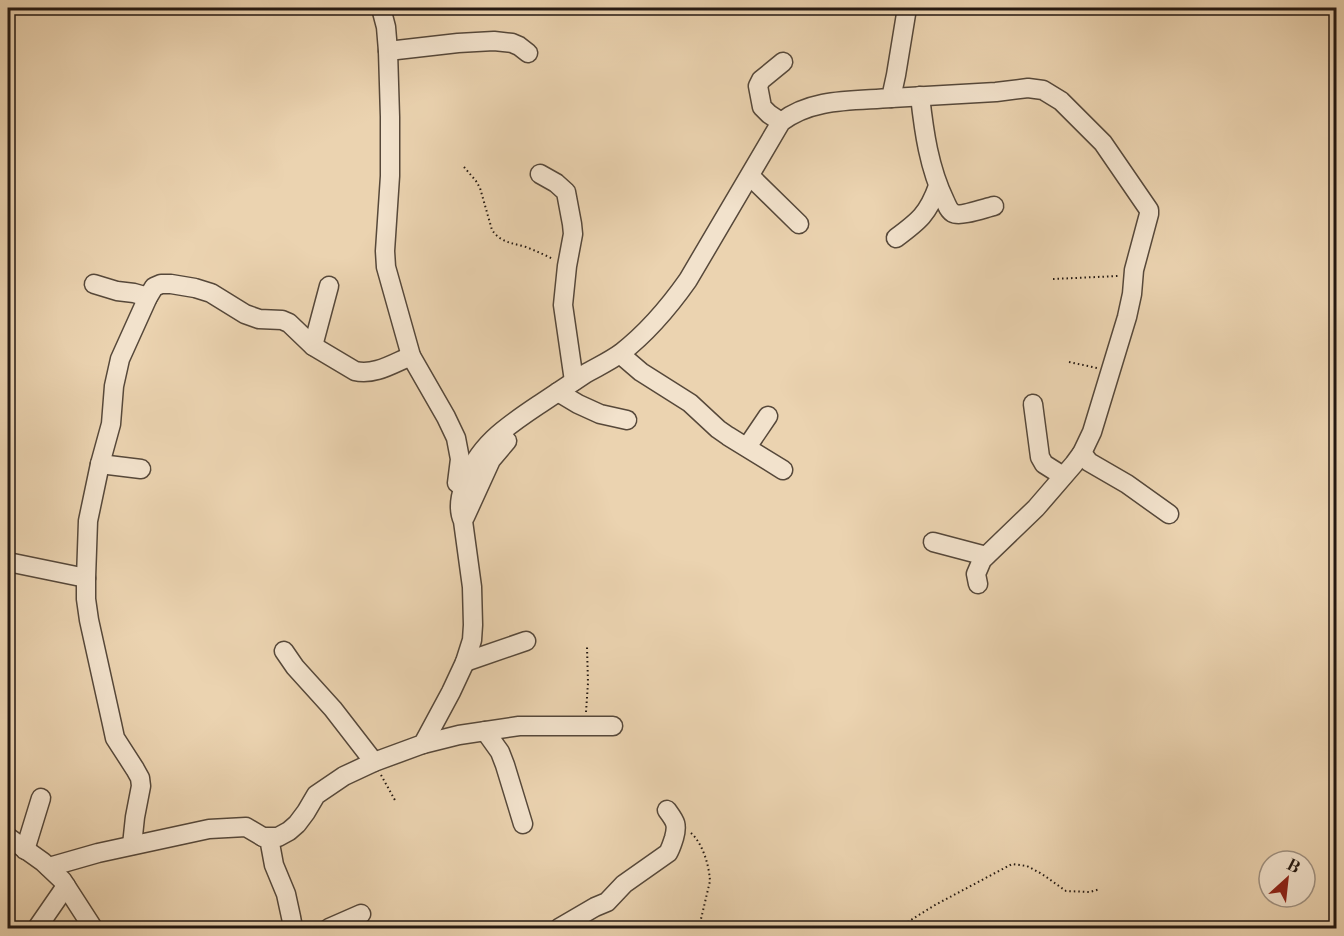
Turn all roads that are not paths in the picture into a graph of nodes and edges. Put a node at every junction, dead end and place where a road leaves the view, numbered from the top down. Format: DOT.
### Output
graph roads {
  1 [pos="381,8"];
  2 [pos="907,8"];
  3 [pos="388,51"];
  4 [pos="528,53"];
  5 [pos="783,62"];
  6 [pos="920,96"];
  7 [pos="891,98"];
  8 [pos="781,122"];
  9 [pos="540,174"];
  10 [pos="750,176"];
  11 [pos="938,186"];
  12 [pos="994,206"];
  13 [pos="799,224"];
  14 [pos="896,238"];
  15 [pos="94,284"];
  16 [pos="329,286"];
  17 [pos="148,297"];
  18 [pos="313,346"];
  19 [pos="620,354"];
  20 [pos="411,356"];
  21 [pos="574,381"];
  22 [pos="558,392"];
  23 [pos="1032,404"];
  24 [pos="768,416"];
  25 [pos="627,420"];
  26 [pos="507,441"];
  27 [pos="747,447"];
  28 [pos="1082,453"];
  29 [pos="100,464"];
  30 [pos="141,469"];
  31 [pos="783,470"];
  32 [pos="1063,476"];
  33 [pos="1169,514"];
  34 [pos="461,518"];
  35 [pos="933,542"];
  36 [pos="986,556"];
  37 [pos="8,562"];
  38 [pos="86,578"];
  39 [pos="978,584"];
  40 [pos="526,641"];
  41 [pos="284,651"];
  42 [pos="465,662"];
  43 [pos="613,726"];
  44 [pos="485,730"];
  45 [pos="423,744"];
  46 [pos="374,762"];
  47 [pos="41,798"];
  48 [pos="667,810"];
  49 [pos="523,824"];
  50 [pos="8,837"];
  51 [pos="263,837"];
  52 [pos="132,845"];
  53 [pos="25,849"];
  54 [pos="49,867"];
  55 [pos="66,886"];
  56 [pos="361,914"];
  57 [pos="37,928"];
  58 [pos="93,928"];
  59 [pos="292,928"];
  60 [pos="329,928"];
  61 [pos="559,928"];
  1 -- 3 [label="street"];
  2 -- 7 [label="street"];
  3 -- 4 [label="street"];
  3 -- 20 [label="street"];
  5 -- 8 [label="street"];
  6 -- 7 [label="street"];
  6 -- 11 [label="street"];
  6 -- 28 [label="street"];
  7 -- 8 [label="street"];
  8 -- 10 [label="street"];
  9 -- 21 [label="street"];
  10 -- 13 [label="street"];
  10 -- 19 [label="street"];
  11 -- 12 [label="street"];
  11 -- 14 [label="street"];
  15 -- 17 [label="street"];
  16 -- 18 [label="street"];
  17 -- 18 [label="street"];
  17 -- 29 [label="street"];
  18 -- 20 [label="street"];
  19 -- 21 [label="street"];
  19 -- 27 [label="street"];
  20 -- 34 [label="street"];
  21 -- 22 [label="street"];
  22 -- 25 [label="street"];
  22 -- 34 [label="street"];
  23 -- 32 [label="street"];
  24 -- 27 [label="street"];
  26 -- 34 [label="street"];
  27 -- 31 [label="street"];
  28 -- 32 [label="street"];
  28 -- 33 [label="street"];
  29 -- 30 [label="street"];
  29 -- 38 [label="street"];
  32 -- 36 [label="street"];
  34 -- 42 [label="street"];
  35 -- 36 [label="street"];
  36 -- 39 [label="street"];
  37 -- 38 [label="street"];
  38 -- 52 [label="street"];
  40 -- 42 [label="street"];
  41 -- 46 [label="street"];
  42 -- 45 [label="street"];
  43 -- 44 [label="street"];
  44 -- 45 [label="street"];
  44 -- 49 [label="street"];
  45 -- 46 [label="street"];
  46 -- 51 [label="street"];
  47 -- 53 [label="street"];
  48 -- 61 [label="street"];
  50 -- 53 [label="street"];
  51 -- 52 [label="street"];
  51 -- 59 [label="street"];
  52 -- 54 [label="street"];
  53 -- 54 [label="street"];
  54 -- 55 [label="street"];
  55 -- 57 [label="street"];
  55 -- 58 [label="street"];
  56 -- 60 [label="street"];
}
